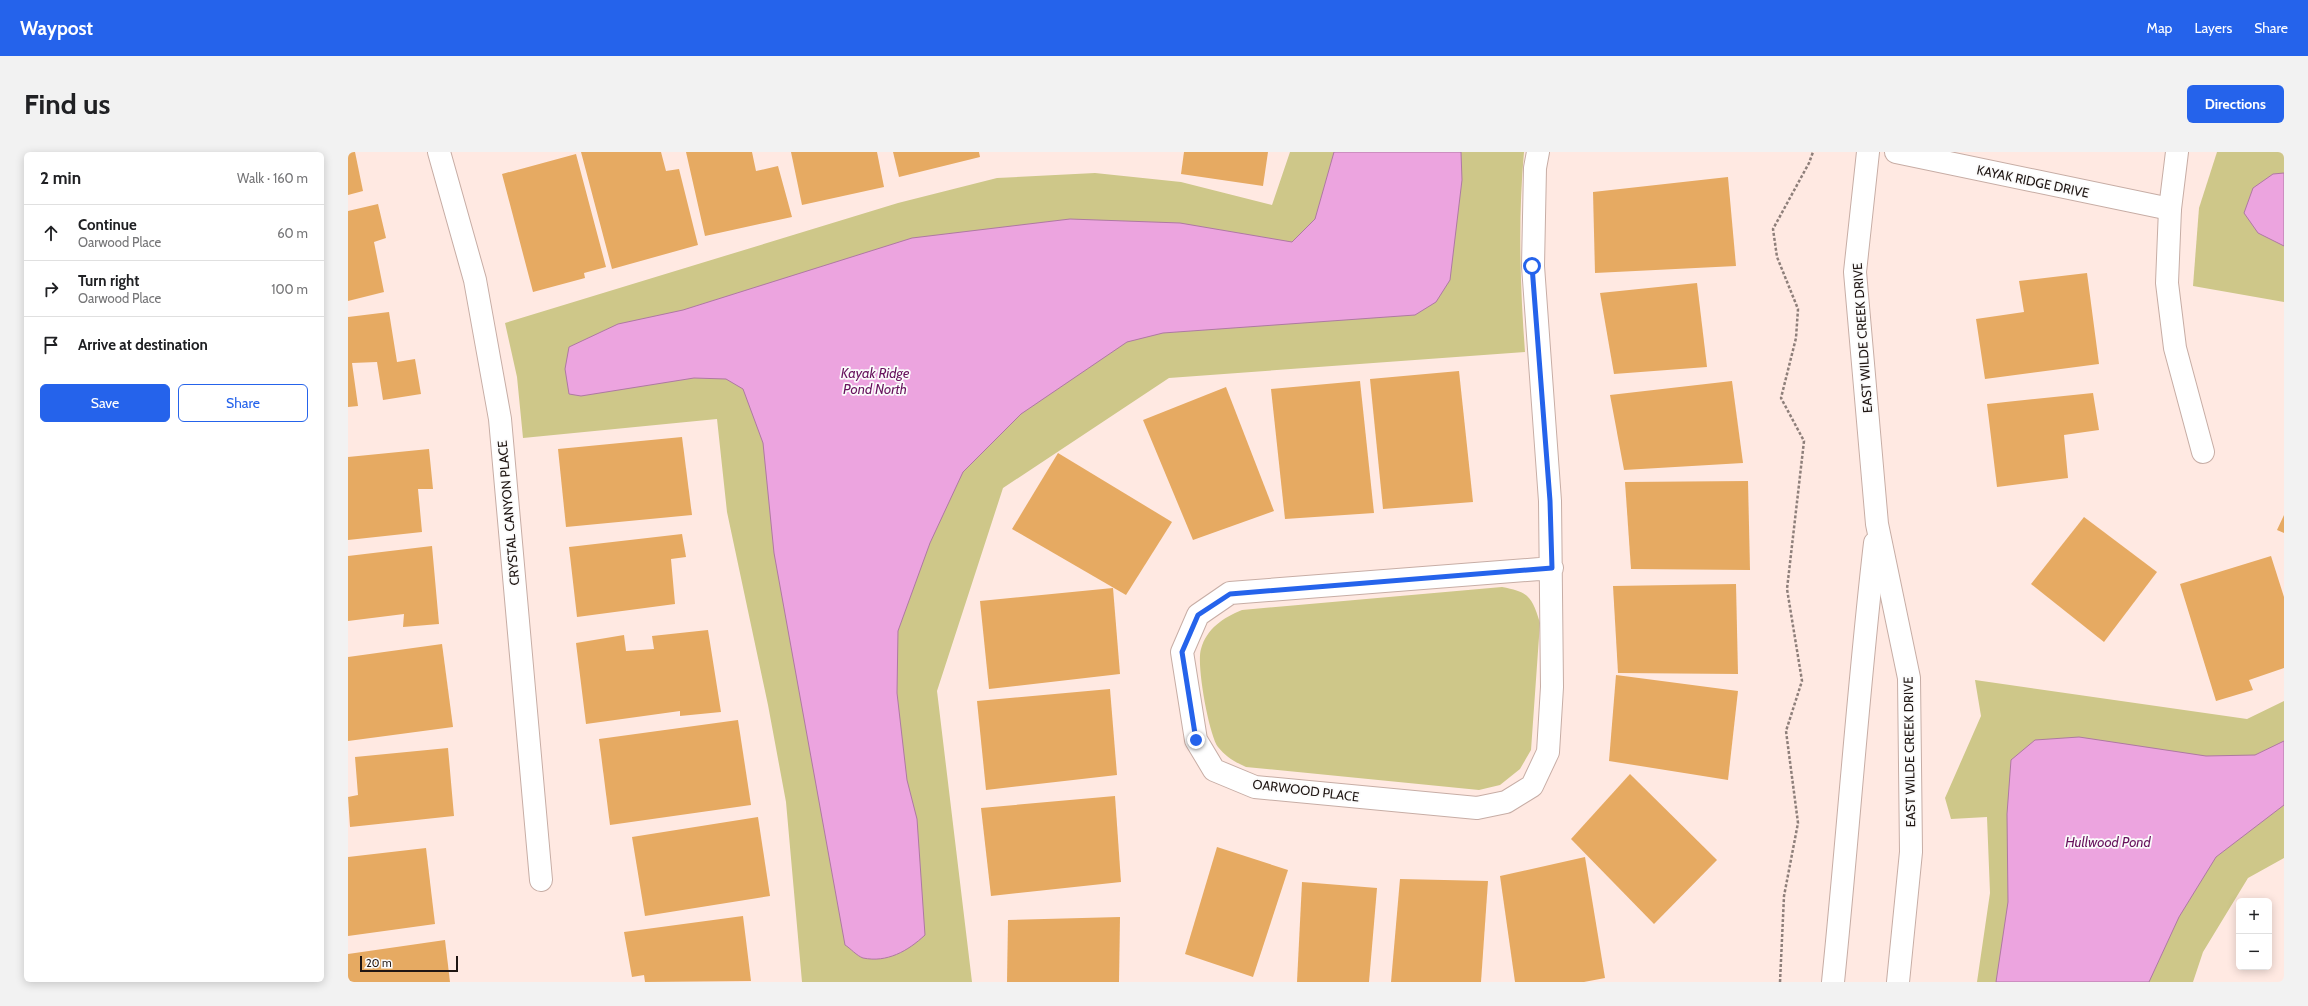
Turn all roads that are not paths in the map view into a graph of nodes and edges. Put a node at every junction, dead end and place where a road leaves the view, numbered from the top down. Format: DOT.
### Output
graph roads {
  1 [pos="439,152"];
  2 [pos="1538,152"];
  3 [pos="1868,152"];
  4 [pos="1896,152"];
  5 [pos="2174,153"];
  6 [pos="2170,209"];
  7 [pos="2203,452"];
  8 [pos="1877,524"];
  9 [pos="1552,568"];
  10 [pos="541,880"];
  11 [pos="1833,982"];
  12 [pos="1898,982"];
  1 -- 10 [label="street, CRYSTAL CANYON PLACE"];
  2 -- 9 [label="street, OARWOOD PLACE"];
  3 -- 8 [label="street, EAST WILDE CREEK DRIVE"];
  4 -- 6 [label="street, KAYAK RIDGE DRIVE"];
  5 -- 6 [label="street"];
  6 -- 7 [label="street"];
  8 -- 11 [label="street, EAST WILDE CREEK DRIVE"];
  8 -- 12 [label="street, EAST WILDE CREEK DRIVE"];
  9 -- 9 [label="street, OARWOOD PLACE"];
}
